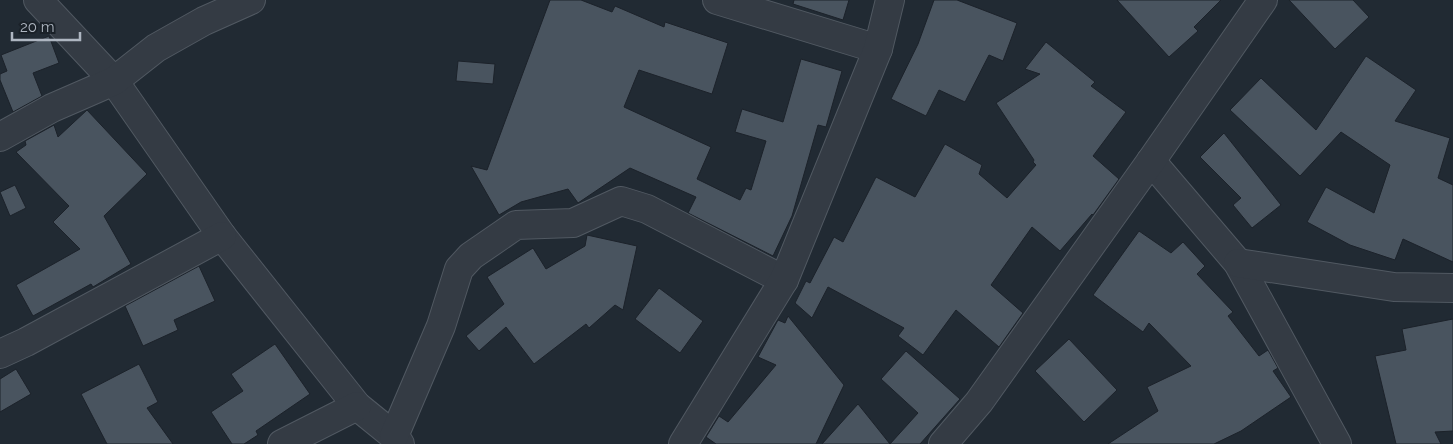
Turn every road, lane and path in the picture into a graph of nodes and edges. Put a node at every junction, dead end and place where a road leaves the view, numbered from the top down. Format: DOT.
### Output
graph roads {
  1 [pos="38,0"];
  2 [pos="251,0"];
  3 [pos="717,0"];
  4 [pos="890,0"];
  5 [pos="1263,0"];
  6 [pos="878,49"];
  7 [pos="114,82"];
  8 [pos="0,137"];
  9 [pos="1151,161"];
  10 [pos="222,236"];
  11 [pos="1238,263"];
  12 [pos="784,280"];
  13 [pos="1453,288"];
  14 [pos="0,354"];
  15 [pos="357,406"];
  16 [pos="397,440"];
  17 [pos="282,444"];
  18 [pos="683,444"];
  19 [pos="942,444"];
  20 [pos="1338,444"];
  1 -- 7 [label="street"];
  2 -- 7 [label="street"];
  3 -- 6 [label="street"];
  4 -- 6 [label="street"];
  5 -- 9 [label="street"];
  6 -- 12 [label="street"];
  7 -- 8 [label="street"];
  7 -- 10 [label="street"];
  9 -- 11 [label="street"];
  9 -- 19 [label="street"];
  10 -- 14 [label="street"];
  10 -- 15 [label="street"];
  11 -- 13 [label="street"];
  11 -- 20 [label="street"];
  12 -- 16 [label="street"];
  12 -- 18 [label="street"];
  15 -- 16 [label="street"];
  15 -- 17 [label="street"];
}
